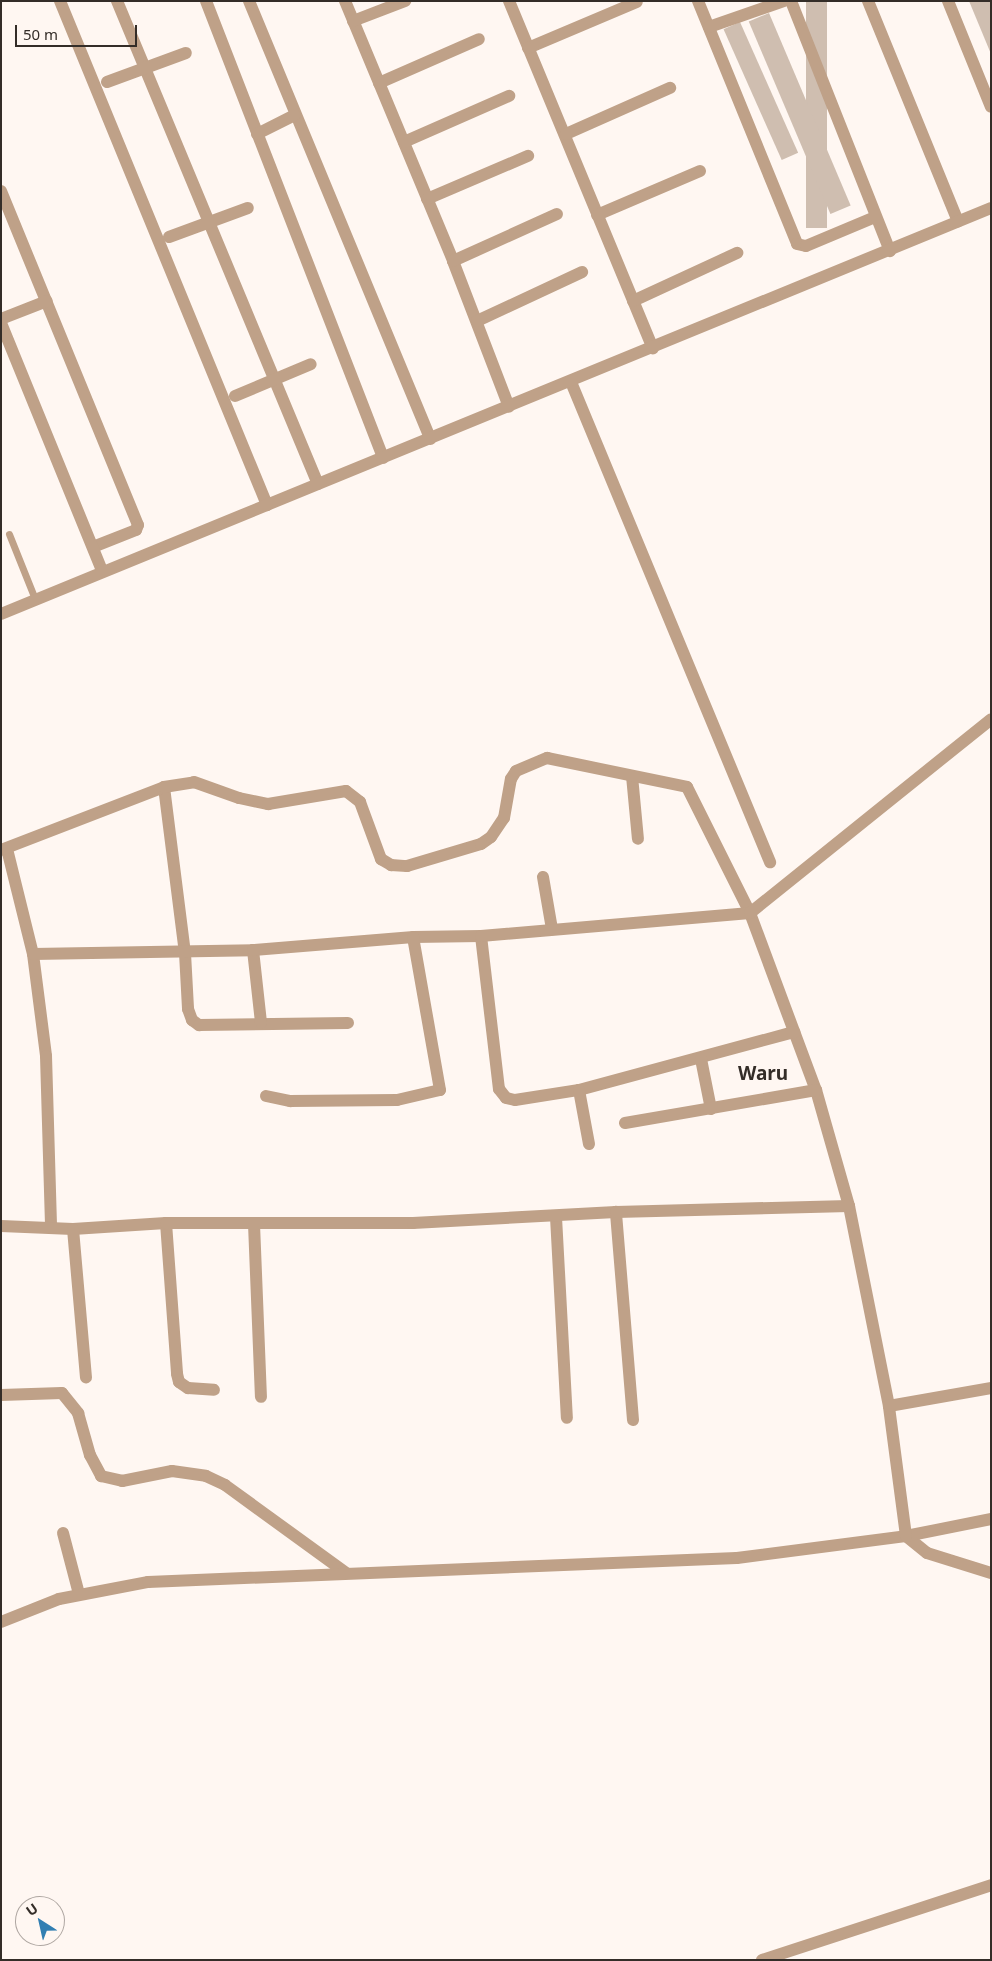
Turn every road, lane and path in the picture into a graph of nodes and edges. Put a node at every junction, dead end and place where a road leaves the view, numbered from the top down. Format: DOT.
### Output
graph roads {
  1 [pos="60,1"];
  2 [pos="117,1"];
  3 [pos="206,1"];
  4 [pos="249,1"];
  5 [pos="345,1"];
  6 [pos="405,1"];
  7 [pos="509,1"];
  8 [pos="698,1"];
  9 [pos="784,1"];
  10 [pos="791,1"];
  11 [pos="868,1"];
  12 [pos="948,1"];
  13 [pos="637,2"];
  14 [pos="353,21"];
  15 [pos="709,27"];
  16 [pos="479,39"];
  17 [pos="528,48"];
  18 [pos="186,53"];
  19 [pos="144,68"];
  20 [pos="107,82"];
  21 [pos="379,83"];
  22 [pos="670,88"];
  23 [pos="509,96"];
  24 [pos="991,107"];
  25 [pos="295,115"];
  26 [pos="257,134"];
  27 [pos="566,134"];
  28 [pos="404,142"];
  29 [pos="528,156"];
  30 [pos="700,171"];
  31 [pos="1,191"];
  32 [pos="427,199"];
  33 [pos="248,208"];
  34 [pos="991,208"];
  35 [pos="556,214"];
  36 [pos="597,215"];
  37 [pos="875,217"];
  38 [pos="958,221"];
  39 [pos="209,223"];
  40 [pos="169,237"];
  41 [pos="890,251"];
  42 [pos="737,253"];
  43 [pos="453,261"];
  44 [pos="582,272"];
  45 [pos="47,301"];
  46 [pos="633,301"];
  47 [pos="1,321"];
  48 [pos="477,321"];
  49 [pos="653,348"];
  50 [pos="311,364"];
  51 [pos="274,380"];
  52 [pos="571,382"];
  53 [pos="235,396"];
  54 [pos="508,407"];
  55 [pos="430,439"];
  56 [pos="383,458"];
  57 [pos="318,484"];
  58 [pos="267,505"];
  59 [pos="9,534"];
  60 [pos="93,547"];
  61 [pos="102,570"];
  62 [pos="35,599"];
  63 [pos="1,614"];
  64 [pos="991,719"];
  65 [pos="632,776"];
  66 [pos="164,787"];
  67 [pos="638,839"];
  68 [pos="4,849"];
  69 [pos="770,862"];
  70 [pos="544,877"];
  71 [pos="750,913"];
  72 [pos="552,929"];
  73 [pos="480,936"];
  74 [pos="413,937"];
  75 [pos="253,950"];
  76 [pos="185,953"];
  77 [pos="33,954"];
  78 [pos="261,1023"];
  79 [pos="348,1023"];
  80 [pos="794,1032"];
  81 [pos="701,1059"];
  82 [pos="579,1090"];
  83 [pos="816,1090"];
  84 [pos="266,1096"];
  85 [pos="711,1109"];
  86 [pos="625,1123"];
  87 [pos="589,1144"];
  88 [pos="848,1200"];
  89 [pos="616,1212"];
  90 [pos="556,1216"];
  91 [pos="166,1223"];
  92 [pos="254,1224"];
  93 [pos="1,1226"];
  94 [pos="52,1226"];
  95 [pos="72,1229"];
  96 [pos="86,1377"];
  97 [pos="991,1388"];
  98 [pos="214,1390"];
  99 [pos="1,1395"];
  100 [pos="261,1397"];
  101 [pos="889,1406"];
  102 [pos="567,1418"];
  103 [pos="634,1420"];
  104 [pos="991,1519"];
  105 [pos="63,1532"];
  106 [pos="906,1536"];
  107 [pos="346,1573"];
  108 [pos="991,1573"];
  109 [pos="79,1594"];
  110 [pos="1,1622"];
  111 [pos="991,1885"];
  112 [pos="762,1960"];
  1 -- 58 [label="street"];
  2 -- 19 [label="street"];
  3 -- 26 [label="street"];
  4 -- 25 [label="street"];
  5 -- 14 [label="street"];
  6 -- 14 [label="street"];
  7 -- 17 [label="street"];
  8 -- 15 [label="street"];
  9 -- 15 [label="street"];
  10 -- 37 [label="street"];
  11 -- 38 [label="street"];
  12 -- 24 [label="street"];
  13 -- 17 [label="street"];
  14 -- 21 [label="street"];
  15 -- 37 [label="street"];
  16 -- 21 [label="street"];
  17 -- 27 [label="street"];
  18 -- 19 [label="street"];
  19 -- 20 [label="street"];
  19 -- 39 [label="street"];
  21 -- 28 [label="street"];
  22 -- 27 [label="street"];
  23 -- 28 [label="street"];
  25 -- 26 [label="street"];
  25 -- 55 [label="street"];
  26 -- 56 [label="street"];
  27 -- 36 [label="street"];
  28 -- 32 [label="street"];
  29 -- 32 [label="street"];
  30 -- 36 [label="street"];
  31 -- 45 [label="street"];
  32 -- 43 [label="street"];
  33 -- 39 [label="street"];
  34 -- 38 [label="street"];
  35 -- 43 [label="street"];
  36 -- 46 [label="street"];
  37 -- 41 [label="street"];
  38 -- 41 [label="street"];
  39 -- 40 [label="street"];
  39 -- 51 [label="street"];
  41 -- 49 [label="street"];
  42 -- 46 [label="street"];
  43 -- 48 [label="street"];
  44 -- 48 [label="street"];
  45 -- 47 [label="street"];
  45 -- 60 [label="street"];
  46 -- 49 [label="street"];
  47 -- 60 [label="street"];
  48 -- 54 [label="street"];
  49 -- 52 [label="street"];
  50 -- 51 [label="street"];
  51 -- 53 [label="street"];
  51 -- 57 [label="street"];
  52 -- 54 [label="street"];
  52 -- 69 [label="street"];
  54 -- 55 [label="street"];
  55 -- 56 [label="street"];
  56 -- 57 [label="street"];
  57 -- 58 [label="street"];
  58 -- 61 [label="street"];
  59 -- 62 [label="lane"];
  60 -- 61 [label="street"];
  61 -- 62 [label="street"];
  62 -- 63 [label="street"];
  64 -- 71 [label="street"];
  65 -- 66 [label="street"];
  65 -- 67 [label="street"];
  65 -- 71 [label="street"];
  66 -- 68 [label="street"];
  66 -- 76 [label="street"];
  68 -- 77 [label="street"];
  70 -- 72 [label="street"];
  71 -- 72 [label="street"];
  71 -- 80 [label="street"];
  72 -- 73 [label="street"];
  73 -- 74 [label="street"];
  73 -- 82 [label="street"];
  74 -- 75 [label="street"];
  74 -- 84 [label="street"];
  75 -- 76 [label="street"];
  75 -- 78 [label="street"];
  76 -- 77 [label="street"];
  76 -- 78 [label="street"];
  77 -- 94 [label="street"];
  78 -- 79 [label="street"];
  80 -- 81 [label="street"];
  80 -- 83 [label="street"];
  81 -- 82 [label="street"];
  81 -- 85 [label="street"];
  82 -- 87 [label="street"];
  83 -- 85 [label="street"];
  83 -- 88 [label="street"];
  85 -- 86 [label="street"];
  88 -- 89 [label="street"];
  88 -- 101 [label="street"];
  89 -- 90 [label="street"];
  89 -- 103 [label="street"];
  90 -- 92 [label="street"];
  90 -- 102 [label="street"];
  91 -- 92 [label="street"];
  91 -- 95 [label="street"];
  91 -- 98 [label="street"];
  92 -- 100 [label="street"];
  93 -- 94 [label="street"];
  94 -- 95 [label="street"];
  95 -- 96 [label="street"];
  97 -- 101 [label="street"];
  99 -- 107 [label="street"];
  101 -- 106 [label="street"];
  104 -- 106 [label="street"];
  105 -- 109 [label="street"];
  106 -- 107 [label="street"];
  106 -- 108 [label="street"];
  107 -- 109 [label="street"];
  109 -- 110 [label="street"];
  111 -- 112 [label="street"];
}
